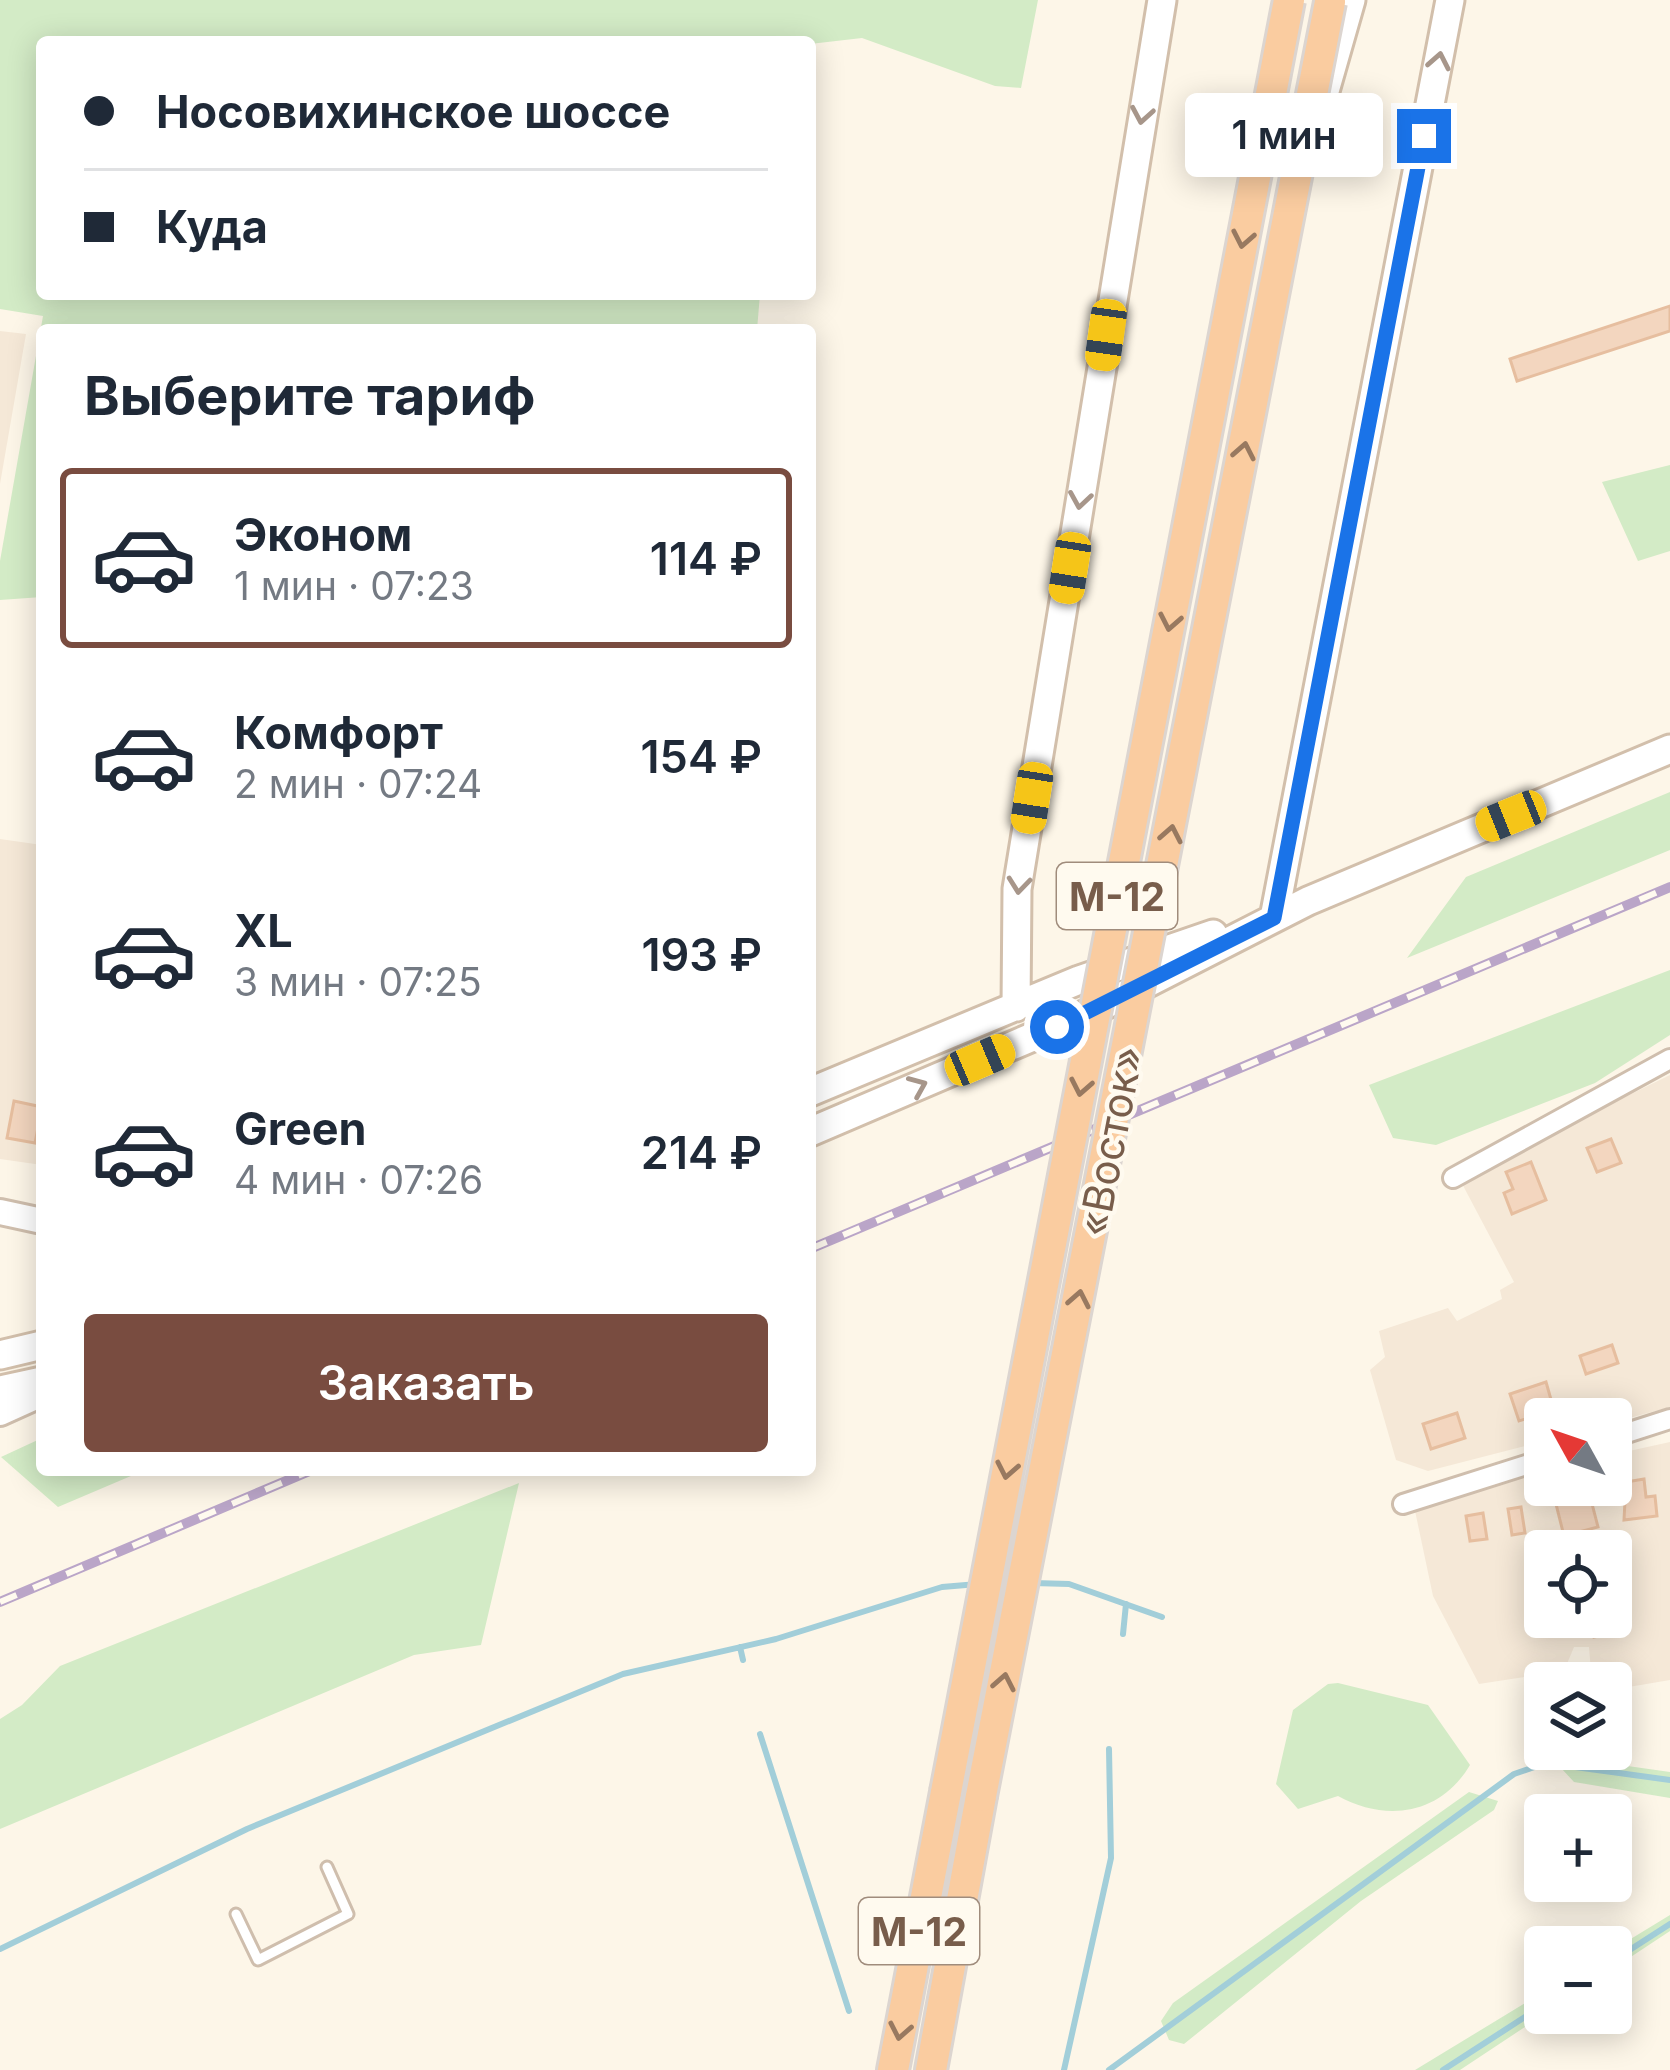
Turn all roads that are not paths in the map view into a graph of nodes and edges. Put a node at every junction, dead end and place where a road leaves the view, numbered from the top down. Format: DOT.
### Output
graph roads {
  1 [pos="1162,0"];
  2 [pos="1289,0"];
  3 [pos="1450,0"];
  4 [pos="1340,2"];
  5 [pos="1670,749"];
  6 [pos="1275,915"];
  7 [pos="1016,1007"];
  8 [pos="1670,1059"];
  9 [pos="816,1090"];
  10 [pos="816,1129"];
  11 [pos="1453,1178"];
  12 [pos="0,1212"];
  13 [pos="36,1220"];
  14 [pos="36,1338"];
  15 [pos="36,1347"];
  16 [pos="0,1353"];
  17 [pos="36,1382"];
  18 [pos="0,1390"];
  19 [pos="36,1397"];
  20 [pos="0,1413"];
  21 [pos="1670,1419"];
  22 [pos="1632,1431"];
  23 [pos="1524,1466"];
  24 [pos="1403,1504"];
  25 [pos="327,1867"];
  26 [pos="236,1914"];
  27 [pos="893,2070"];
  28 [pos="931,2070"];
  1 -- 7 [label="main road, one-way"];
  2 -- 27 [label="highway, «Восток» / М-12, one-way, bridge"];
  6 -- 3 [label="main road, one-way"];
  28 -- 4 [label="highway, «Восток» / М-12, one-way, bridge"];
  5 -- 6 [label="main road"];
  6 -- 7 [label="main road"];
  10 -- 6 [label="main road, one-way"];
  7 -- 9 [label="main road"];
  8 -- 11 [label="street"];
  12 -- 13 [label="street"];
  14 -- 16 [label="street"];
  15 -- 16 [label="main road"];
  17 -- 18 [label="main road"];
  19 -- 20 [label="street"];
  21 -- 22 [label="street"];
  23 -- 24 [label="street"];
  25 -- 26 [label="lane"];
}
